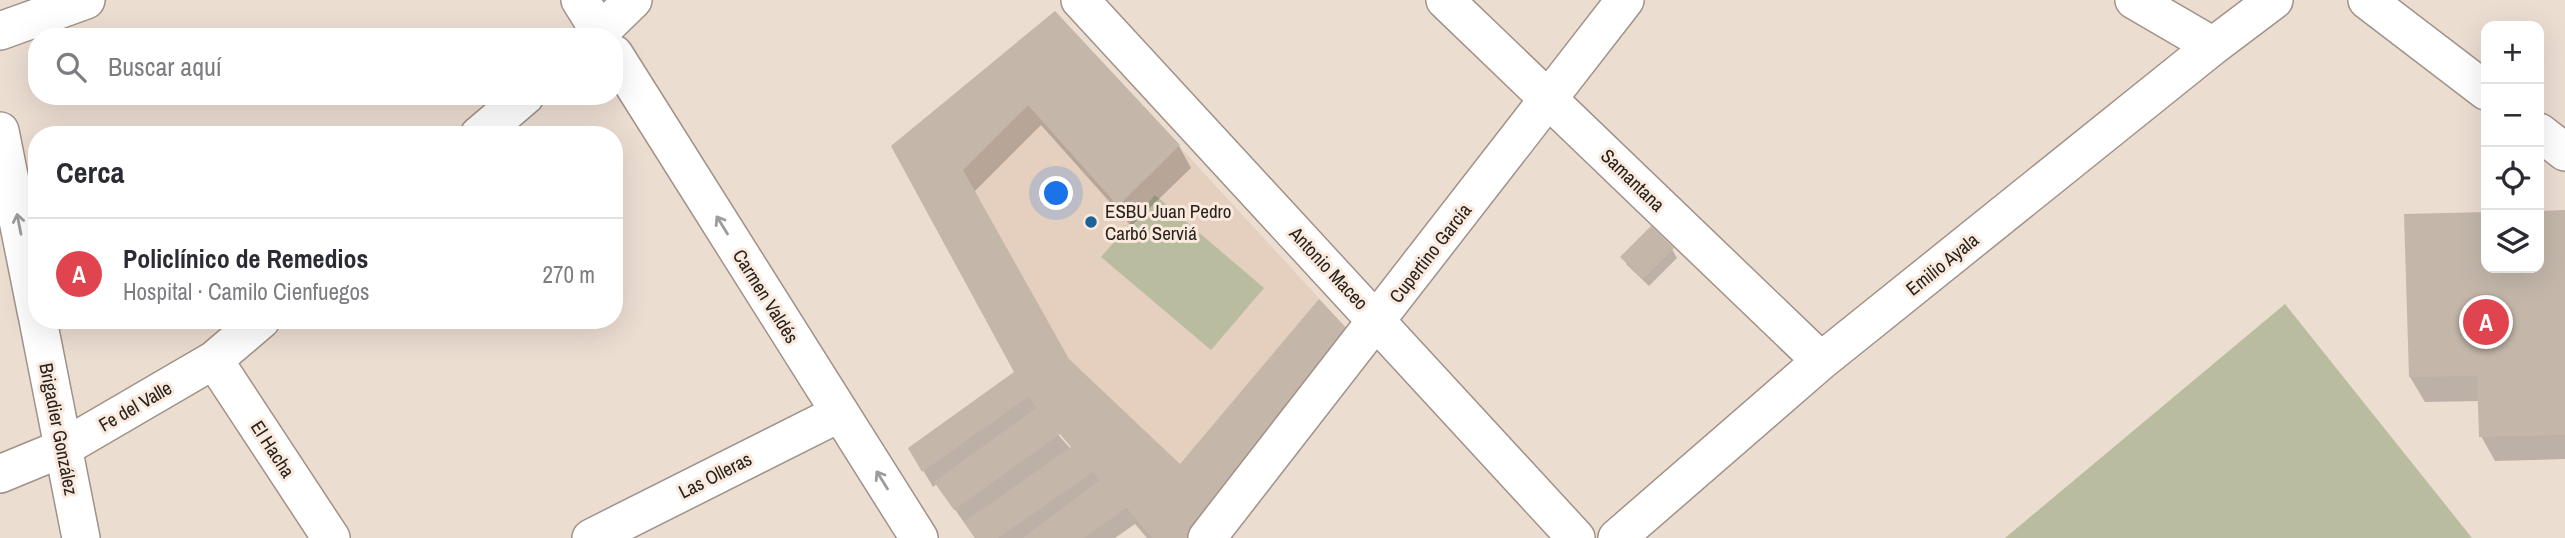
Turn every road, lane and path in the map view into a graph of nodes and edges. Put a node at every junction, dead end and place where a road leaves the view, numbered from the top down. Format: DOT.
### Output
graph roads {
  1 [pos="86,0"];
  2 [pos="580,0"];
  3 [pos="633,0"];
  4 [pos="1080,0"];
  5 [pos="1445,0"];
  6 [pos="1625,0"];
  7 [pos="2134,0"];
  8 [pos="2274,0"];
  9 [pos="2367,0"];
  10 [pos="596,28"];
  11 [pos="612,28"];
  12 [pos="0,31"];
  13 [pos="2213,46"];
  14 [pos="623,71"];
  15 [pos="2481,87"];
  16 [pos="1549,100"];
  17 [pos="515,105"];
  18 [pos="490,126"];
  19 [pos="0,131"];
  20 [pos="2544,136"];
  21 [pos="2565,152"];
  22 [pos="28,270"];
  23 [pos="1378,321"];
  24 [pos="40,329"];
  25 [pos="250,329"];
  26 [pos="214,360"];
  27 [pos="1821,361"];
  28 [pos="840,413"];
  29 [pos="63,448"];
  30 [pos="0,474"];
  31 [pos="81,538"];
  32 [pos="331,538"];
  33 [pos="591,538"];
  34 [pos="919,538"];
  35 [pos="1207,538"];
  36 [pos="1576,538"];
  37 [pos="1617,538"];
  1 -- 12 [label="street"];
  2 -- 10 [label="street, Carmen Valdés"];
  3 -- 11 [label="street"];
  4 -- 23 [label="street, Antonio Maceo"];
  5 -- 16 [label="street, Samantana"];
  6 -- 16 [label="street, Cupertino García"];
  7 -- 13 [label="street"];
  8 -- 13 [label="street, Emilio Ayala"];
  9 -- 15 [label="street"];
  13 -- 27 [label="street, Emilio Ayala"];
  28 -- 14 [label="street, Carmen Valdés, one-way"];
  16 -- 23 [label="street, Cupertino García"];
  16 -- 27 [label="street, Samantana"];
  17 -- 18 [label="street"];
  22 -- 19 [label="street, one-way"];
  20 -- 21 [label="street"];
  23 -- 35 [label="street, Cupertino García"];
  23 -- 36 [label="street, Antonio Maceo"];
  24 -- 29 [label="street, Brigadier González"];
  25 -- 26 [label="street, Fe del Valle"];
  26 -- 29 [label="street, Fe del Valle"];
  26 -- 32 [label="street, El Hacha"];
  27 -- 37 [label="street, Emilio Ayala"];
  28 -- 33 [label="street, Las Olleras"];
  34 -- 28 [label="street, Carmen Valdés, one-way"];
  29 -- 30 [label="street, Fe del Valle"];
  29 -- 31 [label="street, Brigadier González"];
}
